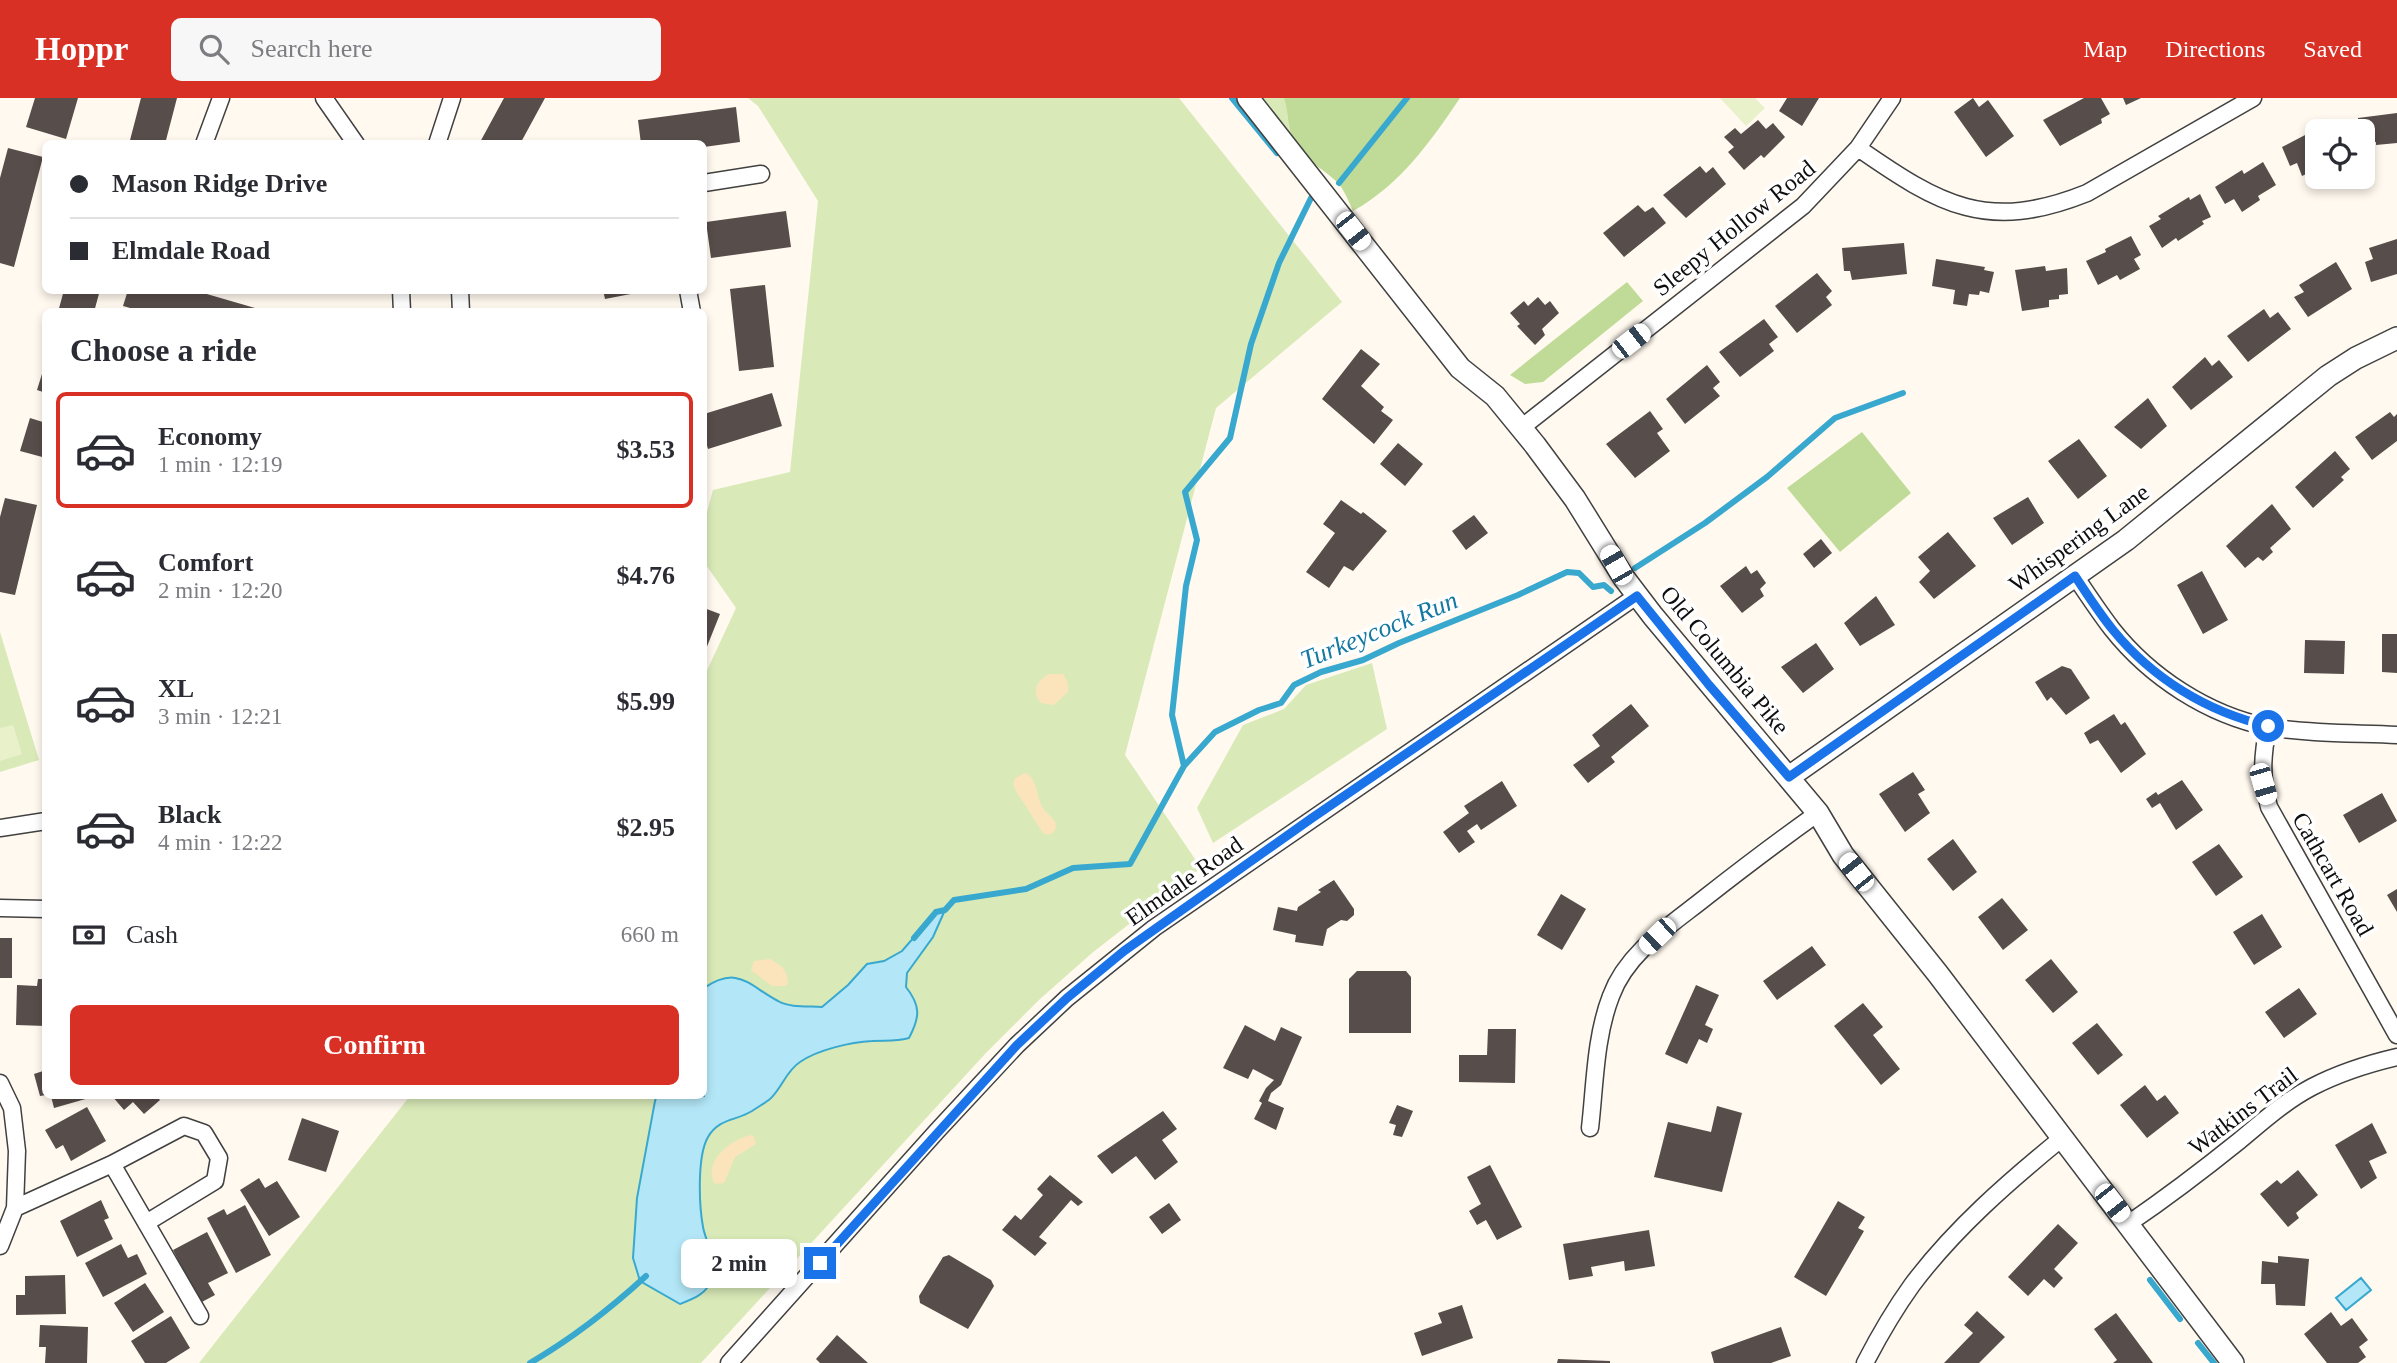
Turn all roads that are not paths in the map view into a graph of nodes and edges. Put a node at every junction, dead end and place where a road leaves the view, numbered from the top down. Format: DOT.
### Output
graph roads {
  1 [pos="221,98"];
  2 [pos="324,98"];
  3 [pos="452,98"];
  4 [pos="1248,98"];
  5 [pos="1892,98"];
  6 [pos="2253,98"];
  7 [pos="205,140"];
  8 [pos="352,140"];
  9 [pos="438,140"];
  10 [pos="1858,148"];
  11 [pos="761,174"];
  12 [pos="707,183"];
  13 [pos="2397,338"];
  14 [pos="1521,428"];
  15 [pos="2075,576"];
  16 [pos="1637,596"];
  17 [pos="2268,726"];
  18 [pos="2397,735"];
  19 [pos="1789,777"];
  20 [pos="1818,813"];
  21 [pos="42,822"];
  22 [pos="0,828"];
  23 [pos="0,908"];
  24 [pos="42,909"];
  25 [pos="2397,1035"];
  26 [pos="2397,1057"];
  27 [pos="0,1083"];
  28 [pos="1590,1128"];
  29 [pos="2062,1138"];
  30 [pos="112,1164"];
  31 [pos="16,1208"];
  32 [pos="146,1223"];
  33 [pos="2128,1224"];
  34 [pos="0,1246"];
  35 [pos="200,1316"];
  36 [pos="729,1363"];
  37 [pos="1864,1363"];
  38 [pos="2233,1363"];
  1 -- 7 [label="street"];
  2 -- 8 [label="street"];
  3 -- 9 [label="street"];
  4 -- 14 [label="street, Old Columbia Pike"];
  5 -- 10 [label="street, Sleepy Hollow Road"];
  6 -- 10 [label="street"];
  10 -- 14 [label="street, Sleepy Hollow Road"];
  11 -- 12 [label="street"];
  13 -- 15 [label="street, Whispering Lane"];
  14 -- 16 [label="street, Old Columbia Pike"];
  15 -- 17 [label="street"];
  15 -- 19 [label="street, Whispering Lane"];
  16 -- 19 [label="street, Old Columbia Pike"];
  16 -- 36 [label="street, Elmdale Road"];
  17 -- 18 [label="street"];
  17 -- 25 [label="street, Cathcart Road"];
  19 -- 20 [label="street, Old Columbia Pike"];
  20 -- 28 [label="street"];
  20 -- 29 [label="street, Old Columbia Pike"];
  21 -- 22 [label="street"];
  23 -- 24 [label="street"];
  26 -- 33 [label="street, Watkins Trail"];
  27 -- 31 [label="street"];
  29 -- 33 [label="street, Old Columbia Pike"];
  29 -- 37 [label="street"];
  30 -- 31 [label="street"];
  30 -- 32 [label="street"];
  30 -- 32 [label="street"];
  31 -- 34 [label="street"];
  32 -- 35 [label="street"];
  33 -- 38 [label="street, Old Columbia Pike"];
}
